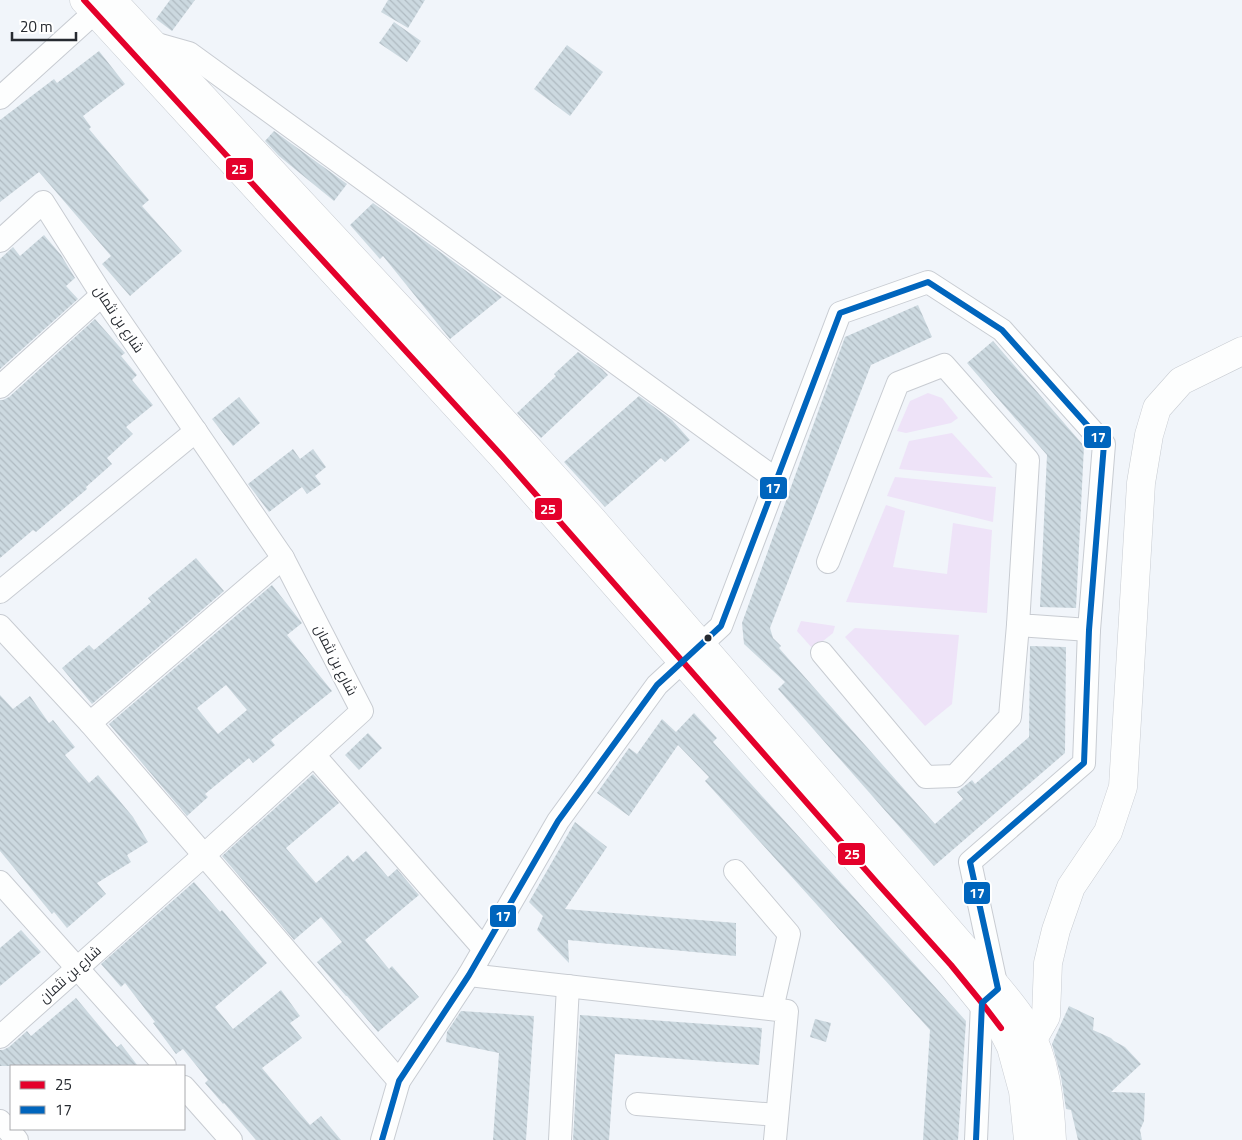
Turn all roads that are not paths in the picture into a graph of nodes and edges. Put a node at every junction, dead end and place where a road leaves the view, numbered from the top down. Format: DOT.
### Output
graph roads {
  1 [pos="101,3"];
  2 [pos="150,42"];
  3 [pos="0,98"];
  4 [pos="0,242"];
  5 [pos="102,295"];
  6 [pos="1242,351"];
  7 [pos="0,387"];
  8 [pos="196,430"];
  9 [pos="776,480"];
  10 [pos="283,558"];
  11 [pos="828,562"];
  12 [pos="0,592"];
  13 [pos="1018,624"];
  14 [pos="0,626"];
  15 [pos="1089,630"];
  16 [pos="692,653"];
  17 [pos="822,654"];
  18 [pos="90,723"];
  19 [pos="314,754"];
  20 [pos="204,856"];
  21 [pos="736,871"];
  22 [pos="0,882"];
  23 [pos="484,949"];
  24 [pos="77,968"];
  25 [pos="469,975"];
  26 [pos="568,986"];
  27 [pos="990,996"];
  28 [pos="772,1008"];
  29 [pos="0,1037"];
  30 [pos="1033,1039"];
  31 [pos="1015,1060"];
  32 [pos="164,1065"];
  33 [pos="399,1081"];
  34 [pos="185,1088"];
  35 [pos="637,1104"];
  36 [pos="777,1115"];
  37 [pos="0,1121"];
  38 [pos="17,1140"];
  39 [pos="231,1140"];
  40 [pos="382,1140"];
  41 [pos="560,1140"];
  42 [pos="775,1140"];
  43 [pos="976,1140"];
  44 [pos="1028,1140"];
  45 [pos="1052,1140"];
  1 -- 2 [label="main road"];
  1 -- 3 [label="street"];
  1 -- 16 [label="main road"];
  2 -- 9 [label="street"];
  2 -- 16 [label="main road"];
  4 -- 5 [label="street, شارع بن نثمان"];
  5 -- 7 [label="street"];
  5 -- 8 [label="street, شارع بن نثمان"];
  6 -- 30 [label="main road"];
  8 -- 10 [label="street, شارع بن نثمان"];
  8 -- 12 [label="street"];
  9 -- 15 [label="street"];
  9 -- 16 [label="street"];
  10 -- 18 [label="street"];
  10 -- 19 [label="street, شارع بن نثمان"];
  11 -- 13 [label="street"];
  13 -- 15 [label="street"];
  13 -- 17 [label="street"];
  14 -- 18 [label="street"];
  15 -- 27 [label="street"];
  16 -- 23 [label="street"];
  16 -- 27 [label="main road"];
  18 -- 20 [label="street"];
  19 -- 20 [label="street, شارع بن نثمان"];
  19 -- 23 [label="street"];
  20 -- 24 [label="street, شارع بن نثمان"];
  20 -- 33 [label="street"];
  21 -- 28 [label="street"];
  22 -- 24 [label="street"];
  23 -- 25 [label="street"];
  24 -- 29 [label="street, شارع بن نثمان"];
  24 -- 32 [label="street"];
  25 -- 26 [label="street"];
  25 -- 33 [label="street"];
  26 -- 28 [label="street"];
  26 -- 41 [label="street"];
  27 -- 30 [label="main road"];
  27 -- 31 [label="main road"];
  27 -- 43 [label="street"];
  28 -- 36 [label="street"];
  30 -- 31 [label="main road"];
  30 -- 45 [label="main road"];
  31 -- 44 [label="main road"];
  33 -- 40 [label="street"];
  34 -- 39 [label="street"];
  35 -- 36 [label="street"];
  36 -- 42 [label="street"];
  37 -- 38 [label="street"];
}
